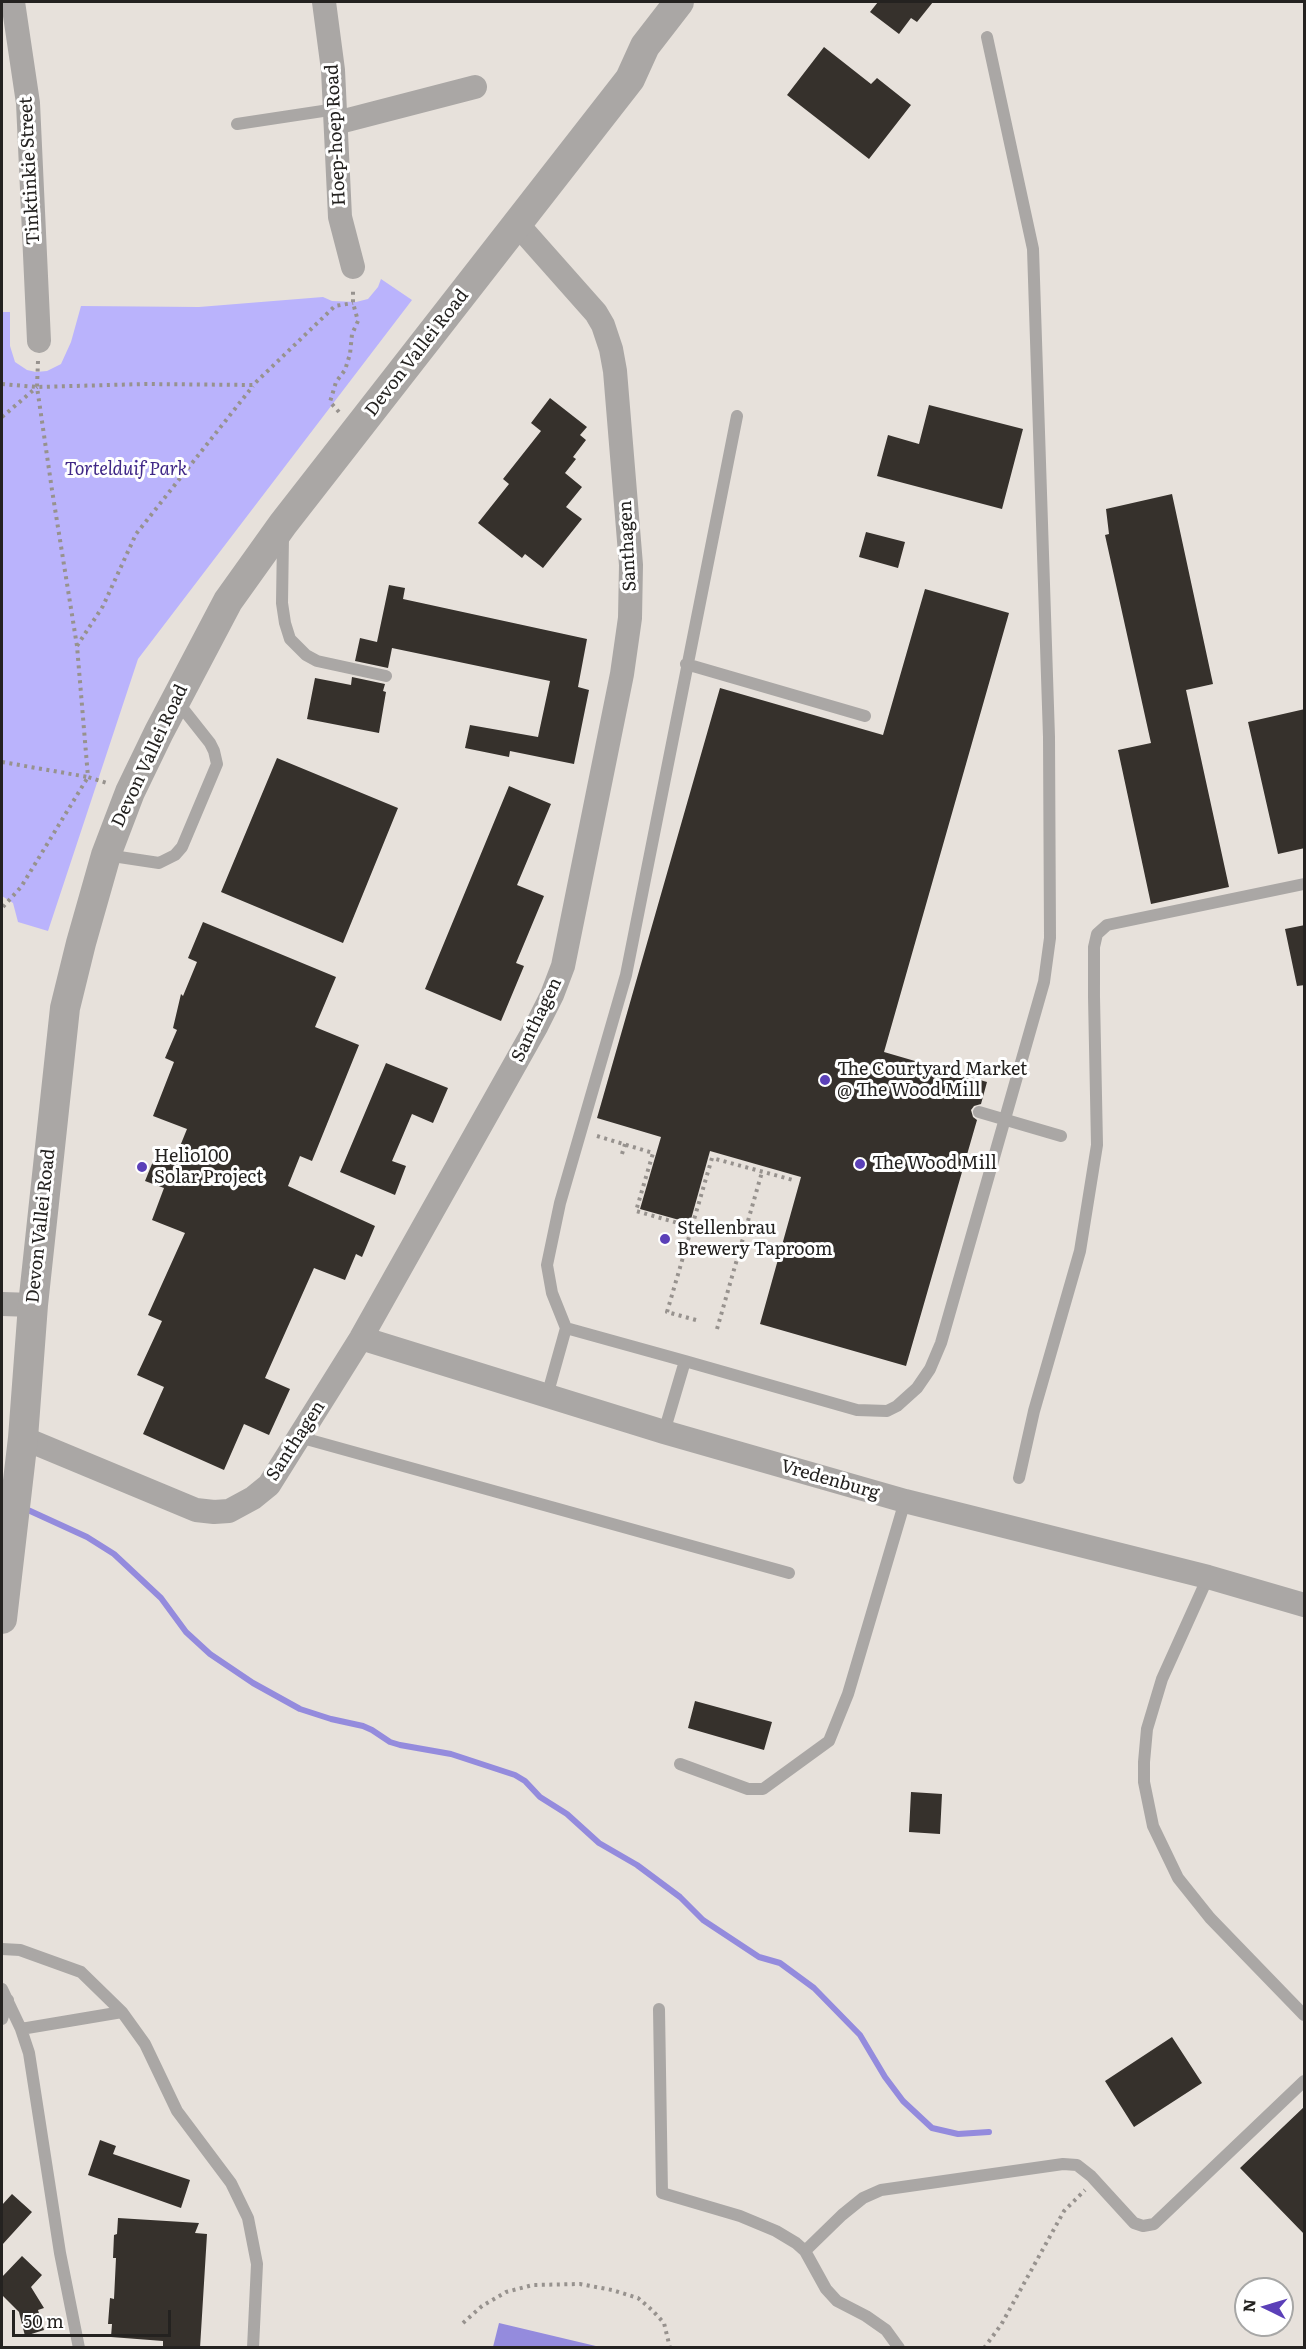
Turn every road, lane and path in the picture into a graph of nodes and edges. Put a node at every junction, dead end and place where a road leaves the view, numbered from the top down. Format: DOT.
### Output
graph roads {
  1 [pos="13,2"];
  2 [pos="324,2"];
  3 [pos="679,2"];
  4 [pos="700,2"];
  5 [pos="987,37"];
  6 [pos="630,79"];
  7 [pos="475,87"];
  8 [pos="336,116"];
  9 [pos="237,124"];
  10 [pos="518,225"];
  11 [pos="353,267"];
  12 [pos="353,303"];
  13 [pos="39,340"];
  14 [pos="2,384"];
  15 [pos="253,385"];
  16 [pos="37,387"];
  17 [pos="737,416"];
  18 [pos="2,417"];
  19 [pos="359,428"];
  20 [pos="283,524"];
  21 [pos="77,646"];
  22 [pos="686,664"];
  23 [pos="386,676"];
  24 [pos="176,699"];
  25 [pos="865,716"];
  26 [pos="2,762"];
  27 [pos="88,777"];
  28 [pos="130,792"];
  29 [pos="106,855"];
  30 [pos="1305,884"];
  31 [pos="2,908"];
  32 [pos="979,1112"];
  33 [pos="1005,1119"];
  34 [pos="597,1136"];
  35 [pos="1061,1136"];
  36 [pos="625,1144"];
  37 [pos="622,1154"];
  38 [pos="762,1172"];
  39 [pos="793,1180"];
  40 [pos="662,1218"];
  41 [pos="660,1226"];
  42 [pos="692,1227"];
  43 [pos="2,1304"];
  44 [pos="33,1305"];
  45 [pos="696,1320"];
  46 [pos="566,1328"];
  47 [pos="717,1329"];
  48 [pos="361,1338"];
  49 [pos="685,1360"];
  50 [pos="547,1395"];
  51 [pos="664,1432"];
  52 [pos="299,1437"];
  53 [pos="23,1438"];
  54 [pos="1019,1478"];
  55 [pos="905,1501"];
  56 [pos="789,1573"];
  57 [pos="1208,1577"];
  58 [pos="1305,1605"];
  59 [pos="2,1619"];
  60 [pos="680,1764"];
  61 [pos="2,1949"];
  62 [pos="5,1994"];
  63 [pos="659,2009"];
  64 [pos="122,2012"];
  65 [pos="1305,2015"];
  66 [pos="2,2019"];
  67 [pos="21,2029"];
  68 [pos="1305,2081"];
  69 [pos="1094,2180"];
  70 [pos="805,2251"];
  71 [pos="463,2324"];
  72 [pos="78,2348"];
  73 [pos="253,2348"];
  74 [pos="670,2348"];
  75 [pos="899,2348"];
  76 [pos="984,2348"];
  1 -- 13 [label="street, Tinktinkie Street"];
  2 -- 8 [label="street, Hoep-hoep Road"];
  3 -- 6 [label="street, Devon Vallei Road"];
  4 -- 6 [label="street, Devon Vallei Road"];
  5 -- 33 [label="lane"];
  6 -- 10 [label="street, Devon Vallei Road"];
  7 -- 8 [label="street"];
  8 -- 9 [label="lane"];
  8 -- 11 [label="street, Hoep-hoep Road"];
  10 -- 19 [label="street, Devon Vallei Road"];
  10 -- 48 [label="street, Santhagen"];
  11 -- 12 [label="path"];
  12 -- 15 [label="path"];
  12 -- 19 [label="path"];
  13 -- 16 [label="path"];
  14 -- 16 [label="path"];
  15 -- 16 [label="path"];
  15 -- 21 [label="path"];
  16 -- 18 [label="path"];
  16 -- 21 [label="path"];
  17 -- 22 [label="lane"];
  19 -- 20 [label="street, Devon Vallei Road"];
  20 -- 23 [label="lane"];
  20 -- 24 [label="street, Devon Vallei Road"];
  21 -- 27 [label="path"];
  22 -- 25 [label="lane"];
  22 -- 46 [label="lane"];
  24 -- 28 [label="street, Devon Vallei Road"];
  24 -- 29 [label="lane"];
  26 -- 27 [label="path"];
  27 -- 28 [label="path"];
  27 -- 31 [label="path"];
  28 -- 29 [label="street, Devon Vallei Road"];
  29 -- 44 [label="street, Devon Vallei Road"];
  30 -- 54 [label="lane"];
  32 -- 33 [label="lane"];
  33 -- 35 [label="lane"];
  33 -- 49 [label="lane"];
  34 -- 36 [label="path"];
  36 -- 37 [label="path"];
  36 -- 40 [label="path"];
  38 -- 39 [label="path"];
  38 -- 42 [label="path"];
  38 -- 47 [label="path"];
  40 -- 41 [label="path"];
  40 -- 42 [label="path"];
  42 -- 45 [label="path"];
  43 -- 44 [label="street"];
  44 -- 53 [label="street, Devon Vallei Road"];
  46 -- 49 [label="lane"];
  46 -- 50 [label="lane"];
  48 -- 50 [label="street, Vredenburg"];
  48 -- 52 [label="street, Santhagen"];
  49 -- 51 [label="lane"];
  50 -- 51 [label="street, Vredenburg"];
  51 -- 55 [label="street, Vredenburg"];
  52 -- 53 [label="street, Santhagen"];
  52 -- 56 [label="lane"];
  53 -- 59 [label="street, Devon Vallei Road"];
  55 -- 57 [label="street, Vredenburg"];
  55 -- 60 [label="lane"];
  57 -- 58 [label="street, Vredenburg"];
  57 -- 65 [label="lane"];
  61 -- 64 [label="lane"];
  62 -- 66 [label="lane"];
  62 -- 67 [label="lane"];
  63 -- 70 [label="lane"];
  64 -- 67 [label="lane"];
  64 -- 73 [label="lane"];
  67 -- 72 [label="lane"];
  68 -- 69 [label="lane"];
  69 -- 70 [label="lane"];
  69 -- 76 [label="path"];
  70 -- 75 [label="lane"];
  71 -- 74 [label="path"];
}
